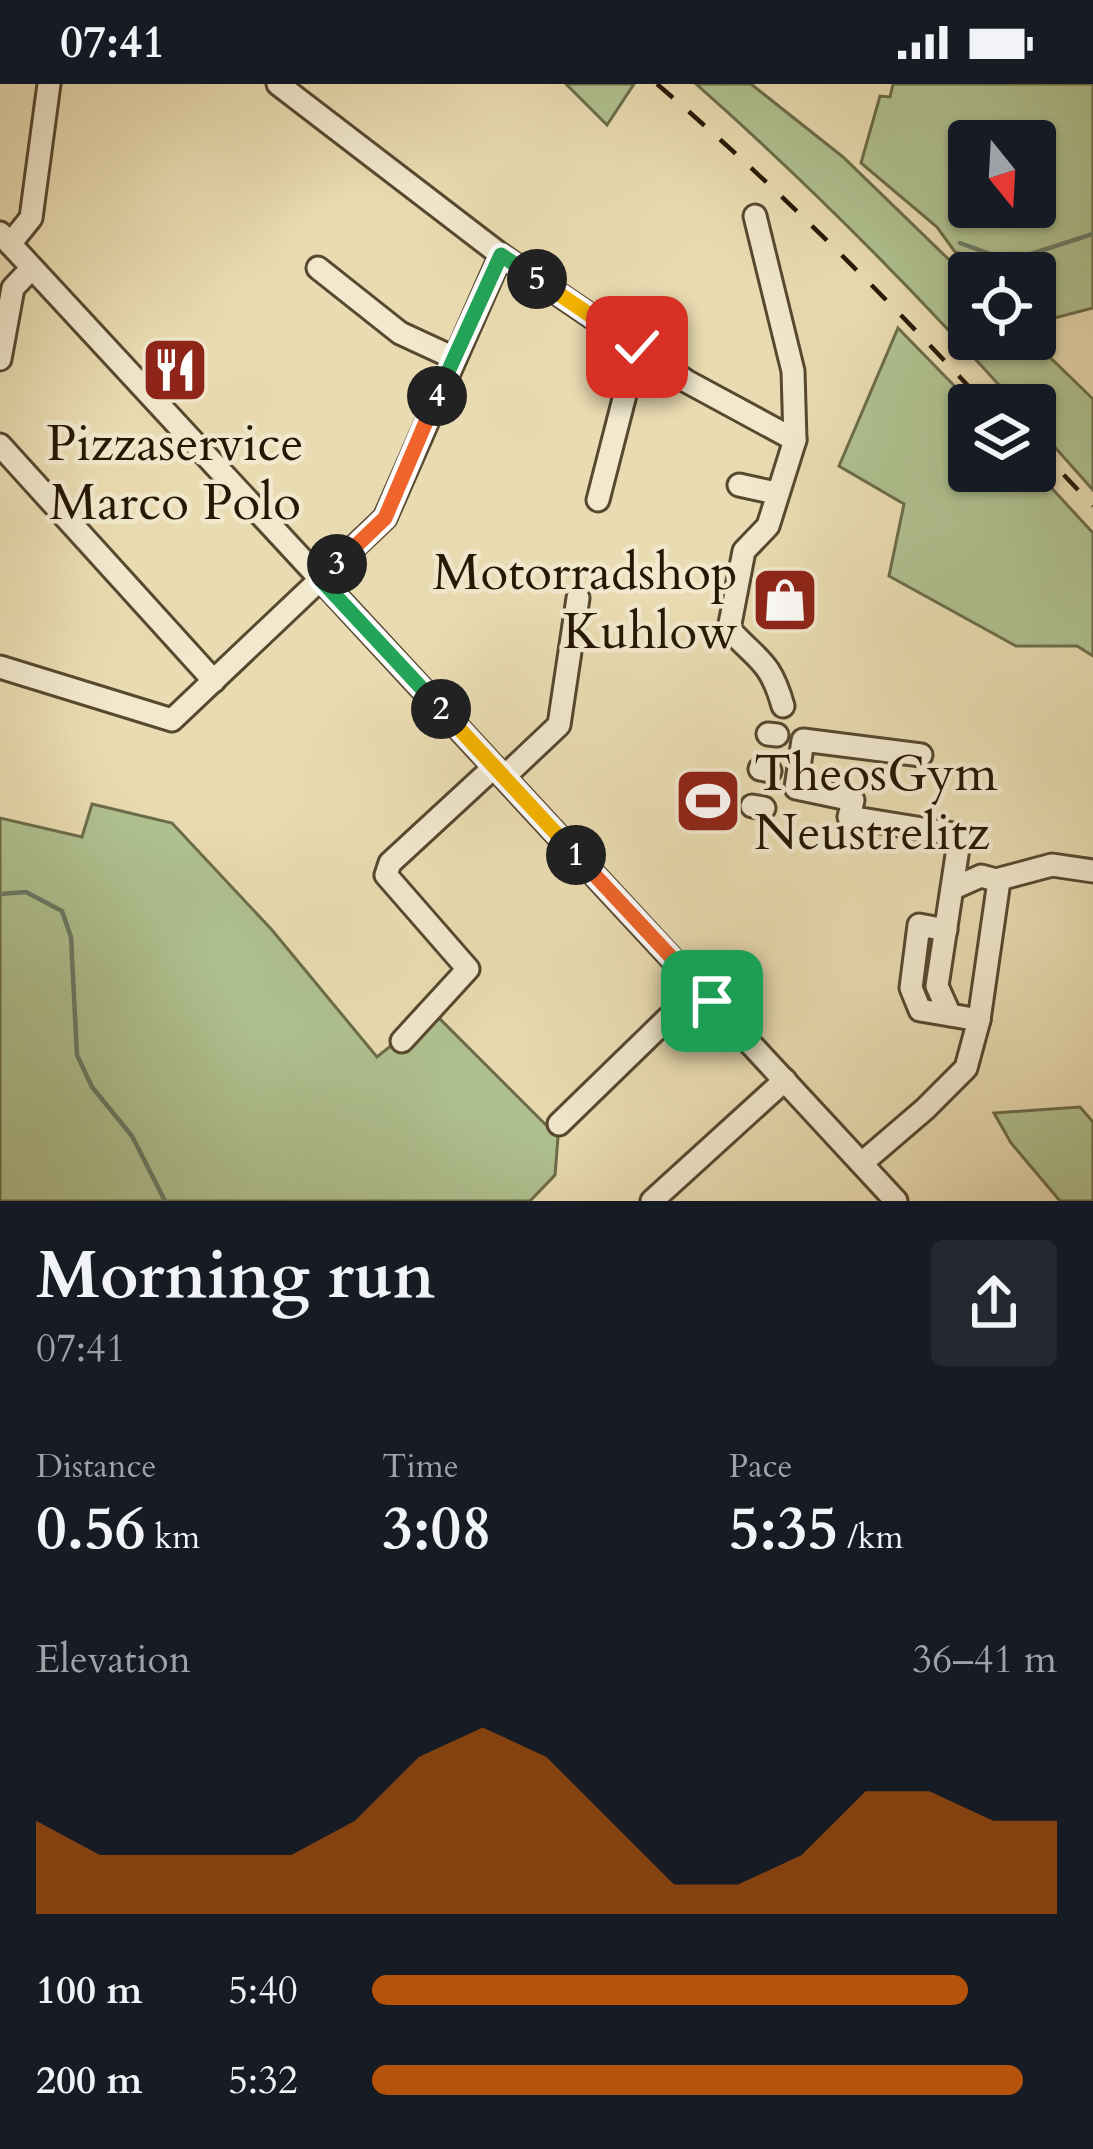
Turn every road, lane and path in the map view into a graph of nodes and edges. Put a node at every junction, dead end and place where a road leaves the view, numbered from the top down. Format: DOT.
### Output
graph roads {
  1 [pos="50,84"];
  2 [pos="278,84"];
  3 [pos="755,216"];
  4 [pos="5,239"];
  5 [pos="501,255"];
  6 [pos="32,268"];
  7 [pos="318,268"];
  8 [pos="637,347"];
  9 [pos="454,358"];
  10 [pos="0,359"];
  11 [pos="795,440"];
  12 [pos="0,445"];
  13 [pos="739,485"];
  14 [pos="776,493"];
  15 [pos="598,500"];
  16 [pos="321,580"];
  17 [pos="578,598"];
  18 [pos="0,667"];
  19 [pos="214,681"];
  20 [pos="783,706"];
  21 [pos="921,754"];
  22 [pos="499,772"];
  23 [pos="1093,871"];
  24 [pos="995,880"];
  25 [pos="954,888"];
  26 [pos="712,1001"];
  27 [pos="979,1020"];
  28 [pos="402,1042"];
  29 [pos="785,1080"];
  30 [pos="559,1124"];
  31 [pos="862,1163"];
  32 [pos="652,1201"];
  33 [pos="896,1201"];
  1 -- 4 [label="street"];
  2 -- 5 [label="street"];
  3 -- 11 [label="street"];
  4 -- 6 [label="street"];
  5 -- 8 [label="street"];
  5 -- 9 [label="street"];
  6 -- 10 [label="street"];
  6 -- 16 [label="street"];
  7 -- 9 [label="street"];
  8 -- 11 [label="street"];
  8 -- 15 [label="street"];
  9 -- 16 [label="street"];
  11 -- 14 [label="street"];
  12 -- 19 [label="street"];
  13 -- 14 [label="street"];
  14 -- 20 [label="street"];
  16 -- 19 [label="street"];
  16 -- 22 [label="street"];
  17 -- 22 [label="street"];
  18 -- 19 [label="street"];
  21 -- 25 [label="street"];
  22 -- 26 [label="street"];
  22 -- 28 [label="street"];
  23 -- 24 [label="street"];
  24 -- 25 [label="street"];
  24 -- 27 [label="street"];
  25 -- 27 [label="street"];
  26 -- 29 [label="street"];
  26 -- 30 [label="street"];
  27 -- 31 [label="street"];
  29 -- 31 [label="street"];
  29 -- 32 [label="street"];
  31 -- 33 [label="street"];
}
